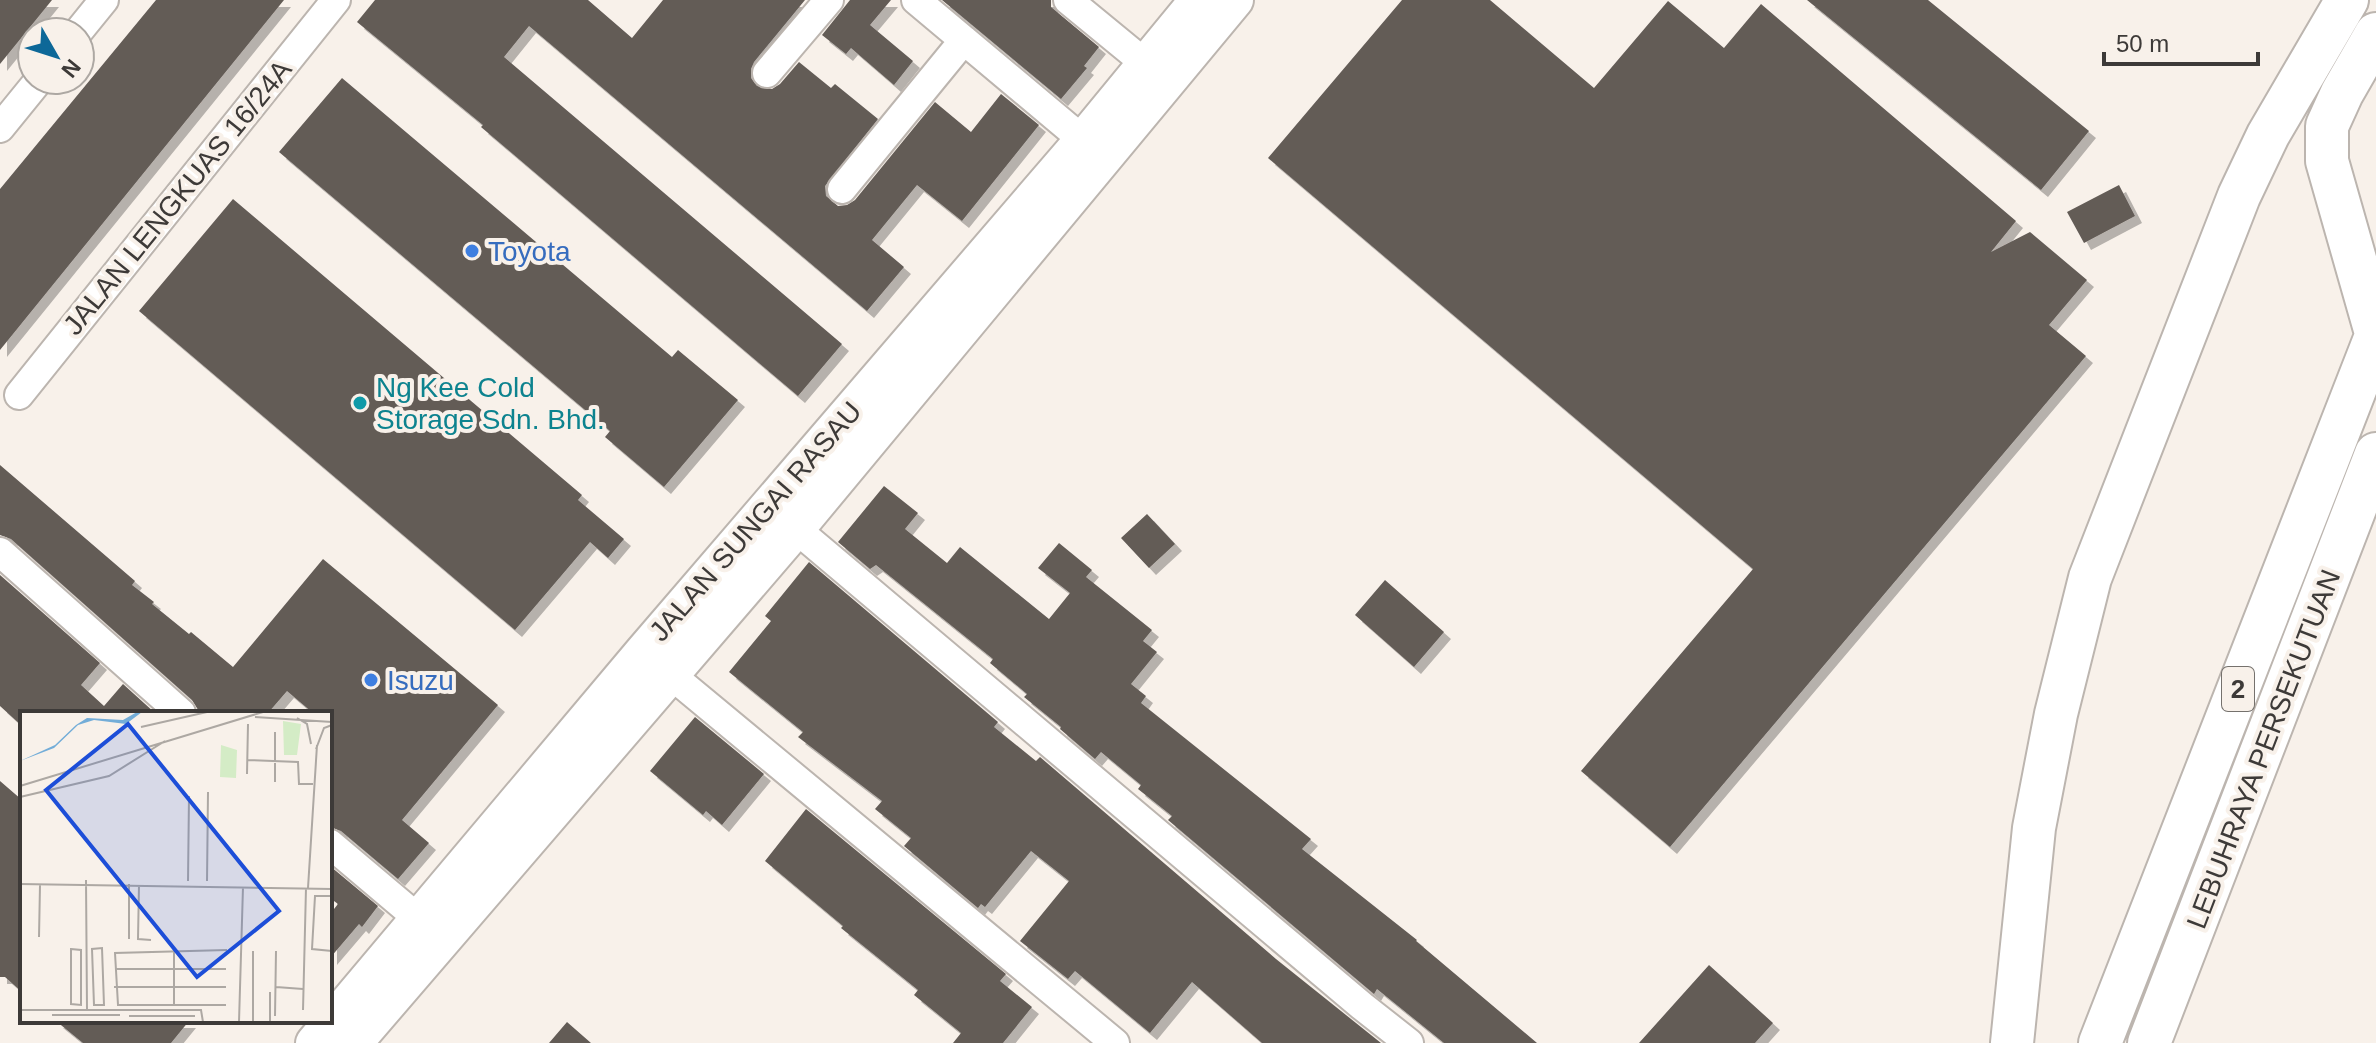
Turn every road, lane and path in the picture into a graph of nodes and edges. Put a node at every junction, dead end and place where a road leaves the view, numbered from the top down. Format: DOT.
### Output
graph roads {
  1 [pos="104,0"];
  2 [pos="336,0"];
  3 [pos="829,0"];
  4 [pos="916,0"];
  5 [pos="1068,0"];
  6 [pos="1198,0"];
  7 [pos="1235,0"];
  8 [pos="2347,0"];
  9 [pos="91,16"];
  10 [pos="2376,34"];
  11 [pos="964,40"];
  12 [pos="1146,64"];
  13 [pos="767,73"];
  14 [pos="26,96"];
  15 [pos="0,128"];
  16 [pos="1083,140"];
  17 [pos="842,189"];
  18 [pos="2376,335"];
  19 [pos="19,395"];
  20 [pos="2376,454"];
  21 [pos="796,529"];
  22 [pos="0,552"];
  23 [pos="671,675"];
  24 [pos="179,711"];
  25 [pos="332,846"];
  26 [pos="420,920"];
  27 [pos="332,1022"];
  28 [pos="331,1023"];
  29 [pos="314,1043"];
  30 [pos="354,1043"];
  31 [pos="1115,1043"];
  32 [pos="1409,1043"];
  33 [pos="2012,1043"];
  34 [pos="2100,1043"];
  35 [pos="2149,1043"];
  1 -- 9 [label="street"];
  2 -- 19 [label="street, JALAN LENGKUAS 16/24A"];
  3 -- 13 [label="street"];
  4 -- 11 [label="street"];
  5 -- 12 [label="street"];
  6 -- 12 [label="main road, JALAN SUNGAI RASAU"];
  7 -- 21 [label="main road, JALAN SUNGAI RASAU"];
  8 -- 33 [label="highway"];
  10 -- 18 [label="highway"];
  11 -- 16 [label="street"];
  11 -- 17 [label="street"];
  12 -- 16 [label="main road, JALAN SUNGAI RASAU"];
  14 -- 15 [label="street"];
  16 -- 26 [label="main road, JALAN SUNGAI RASAU"];
  18 -- 34 [label="highway, LEBUHRAYA PERSEKUTUAN / 2"];
  20 -- 35 [label="highway, LEBUHRAYA PERSEKUTUAN / 2"];
  21 -- 23 [label="main road, JALAN SUNGAI RASAU"];
  21 -- 32 [label="street"];
  22 -- 24 [label="street"];
  23 -- 30 [label="main road, JALAN SUNGAI RASAU"];
  23 -- 31 [label="street"];
  25 -- 26 [label="street"];
  26 -- 27 [label="main road, JALAN SUNGAI RASAU"];
  28 -- 29 [label="main road, JALAN SUNGAI RASAU"];
}
